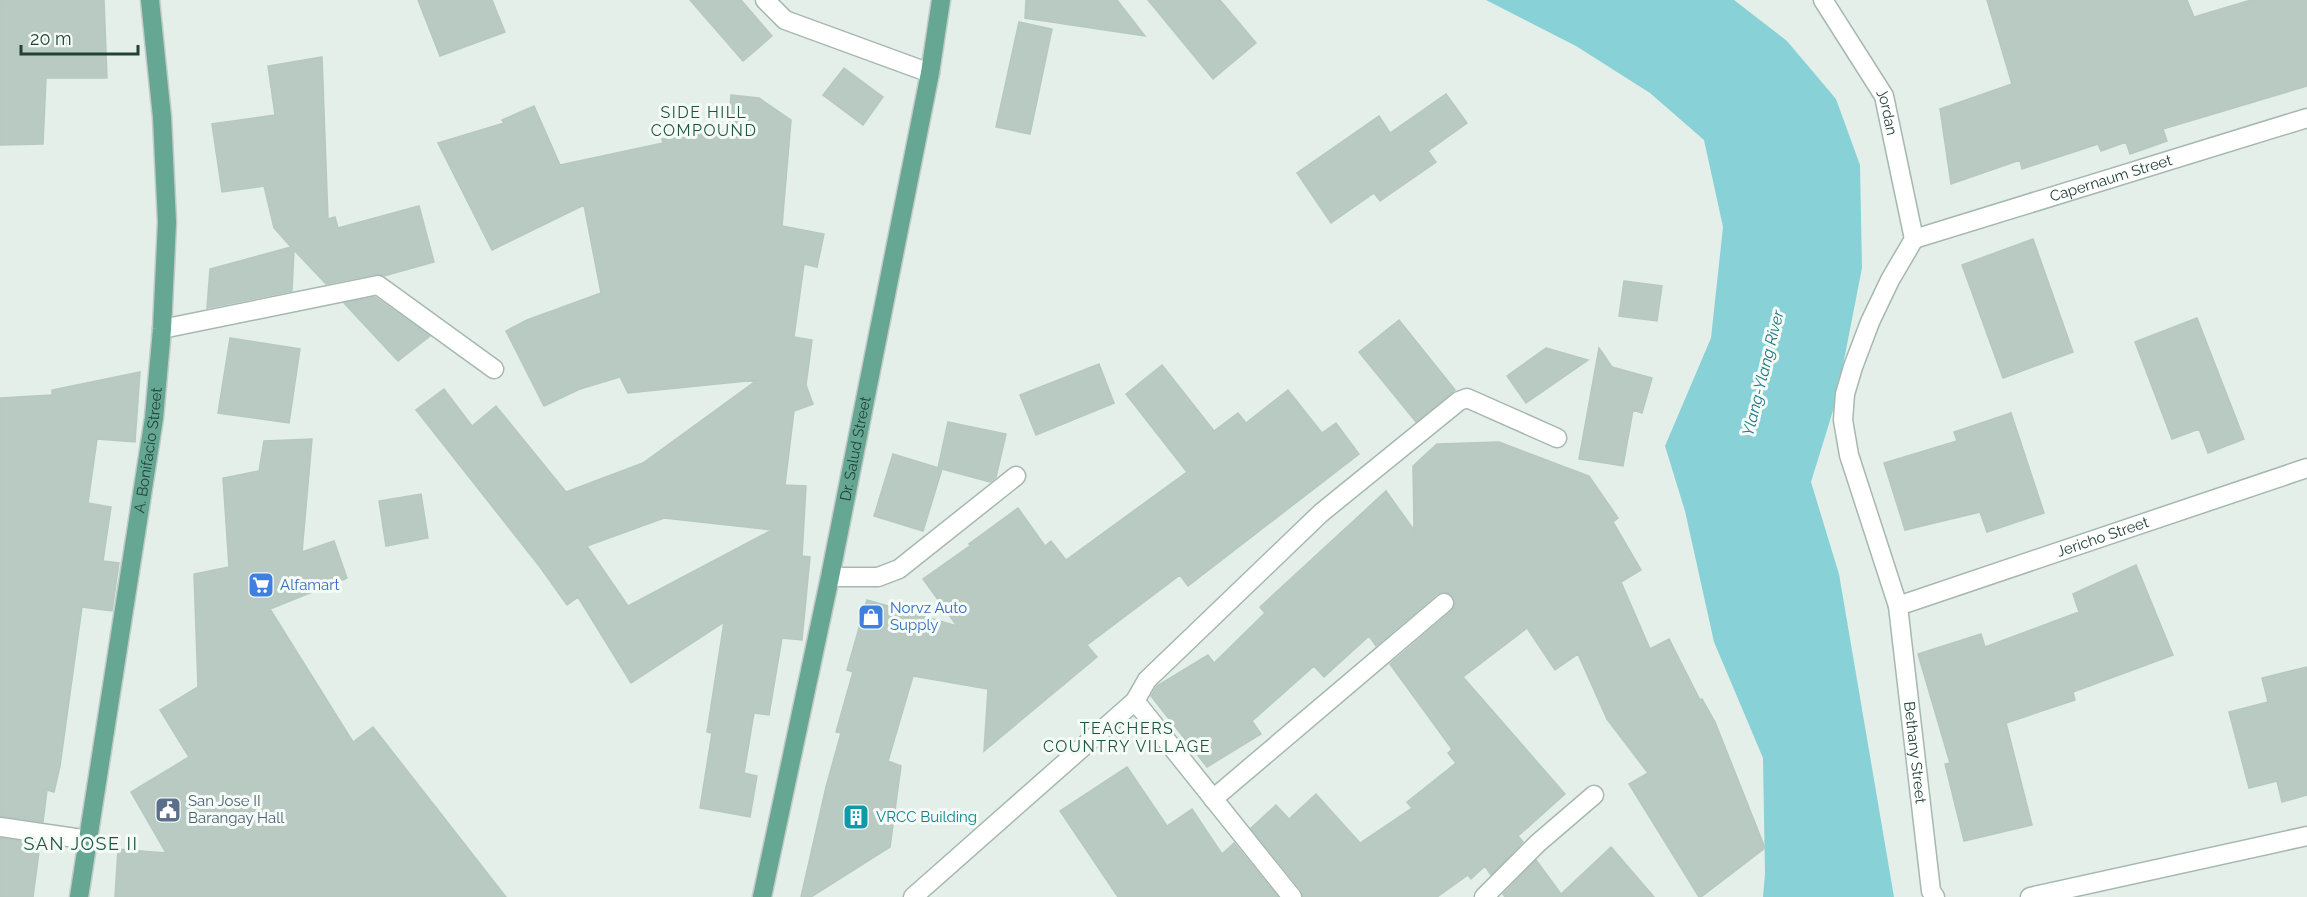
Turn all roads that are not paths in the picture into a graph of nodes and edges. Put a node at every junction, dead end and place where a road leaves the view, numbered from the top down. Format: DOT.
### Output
graph roads {
  1 [pos="150,0"];
  2 [pos="765,0"];
  3 [pos="941,0"];
  4 [pos="1823,0"];
  5 [pos="930,73"];
  6 [pos="2307,118"];
  7 [pos="1914,239"];
  8 [pos="162,329"];
  9 [pos="494,369"];
  10 [pos="1557,438"];
  11 [pos="2307,468"];
  12 [pos="1016,476"];
  13 [pos="830,577"];
  14 [pos="1444,603"];
  15 [pos="1898,606"];
  16 [pos="1135,701"];
  17 [pos="1594,795"];
  18 [pos="1213,799"];
  19 [pos="0,827"];
  20 [pos="2307,836"];
  21 [pos="89,840"];
  22 [pos="80,897"];
  23 [pos="762,897"];
  24 [pos="913,897"];
  25 [pos="1292,897"];
  26 [pos="1484,897"];
  27 [pos="1935,897"];
  28 [pos="2030,897"];
  1 -- 8 [label="main road, A. Bonifacio Street"];
  2 -- 5 [label="street"];
  3 -- 5 [label="main road, Dr. Salud Street"];
  4 -- 7 [label="street, Jordan"];
  5 -- 13 [label="main road, Dr. Salud Street"];
  6 -- 7 [label="street, Capernaum Street"];
  7 -- 15 [label="street, Bethany Street"];
  8 -- 9 [label="street"];
  8 -- 21 [label="main road, A. Bonifacio Street"];
  10 -- 16 [label="street"];
  11 -- 15 [label="street, Jericho Street"];
  12 -- 13 [label="street"];
  13 -- 23 [label="main road, Dr. Salud Street"];
  14 -- 18 [label="street"];
  15 -- 27 [label="street, Bethany Street"];
  16 -- 18 [label="street"];
  16 -- 24 [label="street"];
  17 -- 26 [label="street"];
  18 -- 25 [label="street"];
  19 -- 21 [label="street"];
  20 -- 28 [label="street"];
  21 -- 22 [label="main road, A. Bonifacio Street"];
}
